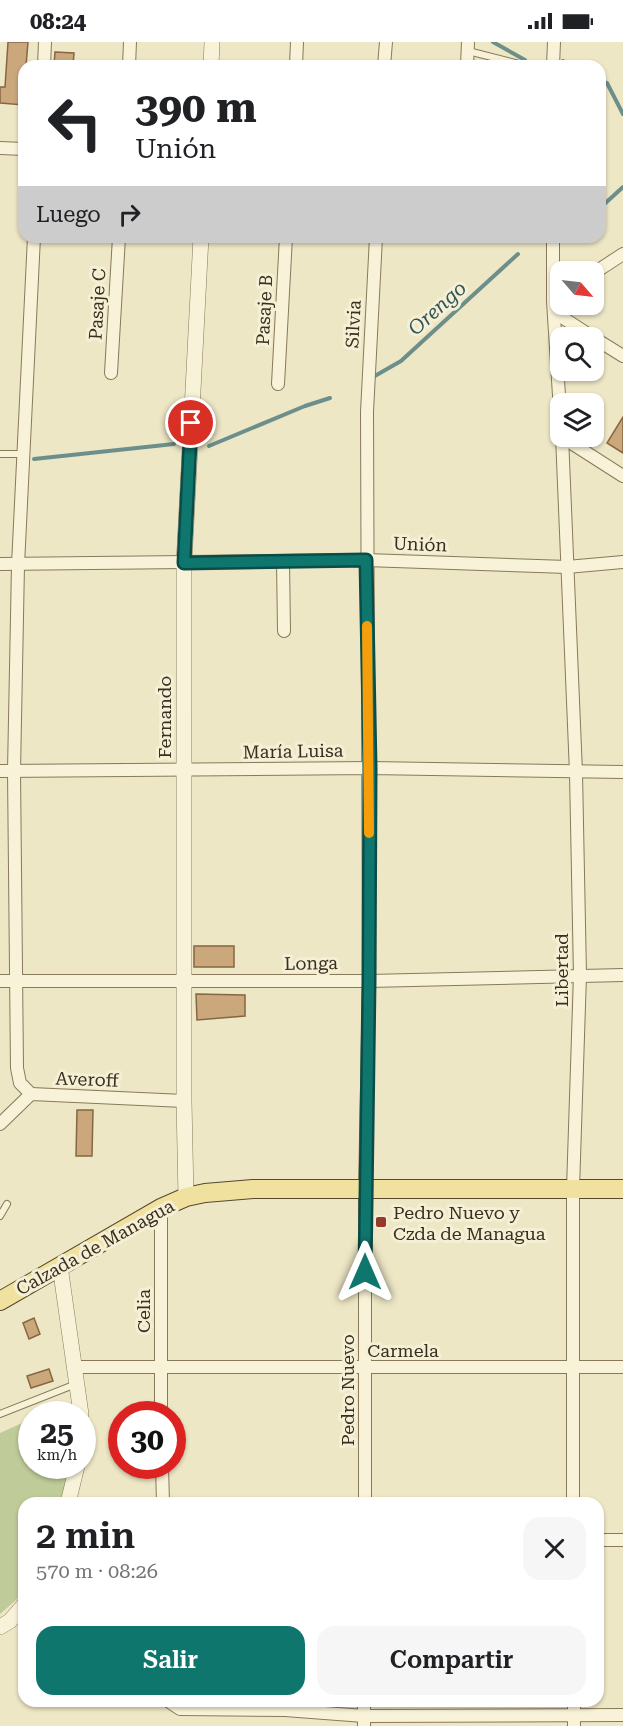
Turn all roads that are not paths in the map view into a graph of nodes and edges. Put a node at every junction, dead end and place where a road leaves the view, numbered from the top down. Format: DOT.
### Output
graph roads {
  1 [pos="45,42"];
  2 [pos="130,42"];
  3 [pos="212,42"];
  4 [pos="297,42"];
  5 [pos="386,42"];
  6 [pos="554,42"];
  7 [pos="468,46"];
  8 [pos="44,60"];
  9 [pos="129,60"];
  10 [pos="210,60"];
  11 [pos="296,60"];
  12 [pos="384,60"];
  13 [pos="509,60"];
  14 [pos="553,60"];
  15 [pos="0,148"];
  16 [pos="18,149"];
  17 [pos="34,243"];
  18 [pos="119,243"];
  19 [pos="201,243"];
  20 [pos="286,243"];
  21 [pos="376,243"];
  22 [pos="553,243"];
  23 [pos="623,254"];
  24 [pos="554,261"];
  25 [pos="604,266"];
  26 [pos="556,315"];
  27 [pos="569,315"];
  28 [pos="582,327"];
  29 [pos="604,344"];
  30 [pos="623,356"];
  31 [pos="111,373"];
  32 [pos="278,384"];
  33 [pos="560,393"];
  34 [pos="367,412"];
  35 [pos="562,447"];
  36 [pos="578,447"];
  37 [pos="0,454"];
  38 [pos="23,454"];
  39 [pos="623,476"];
  40 [pos="366,560"];
  41 [pos="283,561"];
  42 [pos="623,562"];
  43 [pos="184,563"];
  44 [pos="0,564"];
  45 [pos="18,565"];
  46 [pos="567,567"];
  47 [pos="284,631"];
  48 [pos="370,768"];
  49 [pos="183,770"];
  50 [pos="0,771"];
  51 [pos="14,771"];
  52 [pos="623,772"];
  53 [pos="576,773"];
  54 [pos="580,975"];
  55 [pos="623,975"];
  56 [pos="0,981"];
  57 [pos="16,981"];
  58 [pos="369,981"];
  59 [pos="184,983"];
  60 [pos="31,1094"];
  61 [pos="184,1101"];
  62 [pos="0,1124"];
  63 [pos="573,1189"];
  64 [pos="623,1189"];
  65 [pos="365,1190"];
  66 [pos="186,1197"];
  67 [pos="7,1204"];
  68 [pos="161,1208"];
  69 [pos="0,1216"];
  70 [pos="60,1266"];
  71 [pos="0,1301"];
  72 [pos="75,1367"];
  73 [pos="623,1367"];
  74 [pos="160,1368"];
  75 [pos="365,1368"];
  76 [pos="573,1368"];
  77 [pos="77,1384"];
  78 [pos="79,1401"];
  79 [pos="161,1401"];
  80 [pos="0,1414"];
  81 [pos="74,1479"];
  82 [pos="162,1479"];
  83 [pos="69,1497"];
  84 [pos="163,1497"];
  85 [pos="365,1497"];
  86 [pos="573,1497"];
  87 [pos="604,1540"];
  88 [pos="623,1540"];
  89 [pos="18,1612"];
  90 [pos="0,1627"];
  91 [pos="177,1707"];
  92 [pos="623,1715"];
  93 [pos="364,1721"];
  94 [pos="574,1721"];
  1 -- 8 [label="street"];
  2 -- 9 [label="street"];
  3 -- 10 [label="street"];
  4 -- 11 [label="street"];
  5 -- 12 [label="street"];
  6 -- 14 [label="street"];
  7 -- 13 [label="lane"];
  15 -- 16 [label="street"];
  17 -- 38 [label="street"];
  18 -- 31 [label="street, Pasaje C"];
  19 -- 43 [label="street, Fernando"];
  20 -- 32 [label="street, Pasaje B"];
  21 -- 34 [label="street, Silvia"];
  22 -- 24 [label="street"];
  23 -- 25 [label="street"];
  26 -- 33 [label="street"];
  27 -- 28 [label="street"];
  29 -- 30 [label="street"];
  34 -- 40 [label="street, Pedro Nuevo"];
  35 -- 46 [label="street, Libertad"];
  36 -- 39 [label="street"];
  37 -- 38 [label="lane"];
  38 -- 45 [label="street"];
  40 -- 41 [label="street, Unión"];
  40 -- 46 [label="street, Unión"];
  40 -- 48 [label="street, Pedro Nuevo"];
  41 -- 43 [label="street, Unión"];
  41 -- 47 [label="street"];
  42 -- 46 [label="street, Unión"];
  43 -- 45 [label="street, Unión"];
  43 -- 49 [label="street, Fernando"];
  44 -- 45 [label="street, Unión"];
  45 -- 51 [label="street"];
  46 -- 53 [label="street, Libertad"];
  48 -- 49 [label="street, María Luisa"];
  48 -- 53 [label="street, María Luisa"];
  48 -- 58 [label="street, Pedro Nuevo"];
  49 -- 51 [label="street, María Luisa"];
  49 -- 59 [label="street, Fernando"];
  50 -- 51 [label="street, María Luisa"];
  51 -- 57 [label="street"];
  52 -- 53 [label="street, María Luisa"];
  53 -- 54 [label="street, Libertad"];
  54 -- 55 [label="street, Longa"];
  54 -- 58 [label="street, Longa"];
  54 -- 63 [label="street, Libertad"];
  56 -- 57 [label="street, Longa"];
  57 -- 59 [label="street, Longa"];
  57 -- 60 [label="street"];
  58 -- 59 [label="street, Longa"];
  58 -- 65 [label="street, Pedro Nuevo"];
  59 -- 61 [label="street, Fernando"];
  60 -- 61 [label="street, Averoff"];
  60 -- 62 [label="street, Averoff"];
  61 -- 66 [label="street, Fernando"];
  63 -- 64 [label="main road, Calzada de Managua"];
  63 -- 65 [label="main road, Calzada de Managua"];
  63 -- 76 [label="street, Libertad"];
  65 -- 66 [label="main road, Calzada de Managua"];
  65 -- 75 [label="street, Pedro Nuevo"];
  66 -- 68 [label="main road, Calzada de Managua"];
  67 -- 69 [label="lane"];
  68 -- 70 [label="main road, Calzada de Managua"];
  68 -- 74 [label="street, Celia"];
  70 -- 71 [label="main road, Calzada de Managua"];
  70 -- 72 [label="street"];
  72 -- 74 [label="street, Carmela"];
  72 -- 77 [label="street"];
  73 -- 76 [label="street, Carmela"];
  74 -- 75 [label="street, Carmela"];
  74 -- 79 [label="street, Celia"];
  75 -- 76 [label="street, Carmela"];
  75 -- 85 [label="street, Pedro Nuevo"];
  76 -- 86 [label="street, Libertad"];
  77 -- 78 [label="street"];
  77 -- 80 [label="lane"];
  81 -- 83 [label="street"];
  82 -- 84 [label="street"];
  87 -- 88 [label="street"];
  89 -- 90 [label="street"];
  91 -- 93 [label="street"];
  92 -- 94 [label="street"];
  93 -- 94 [label="street"];
}
